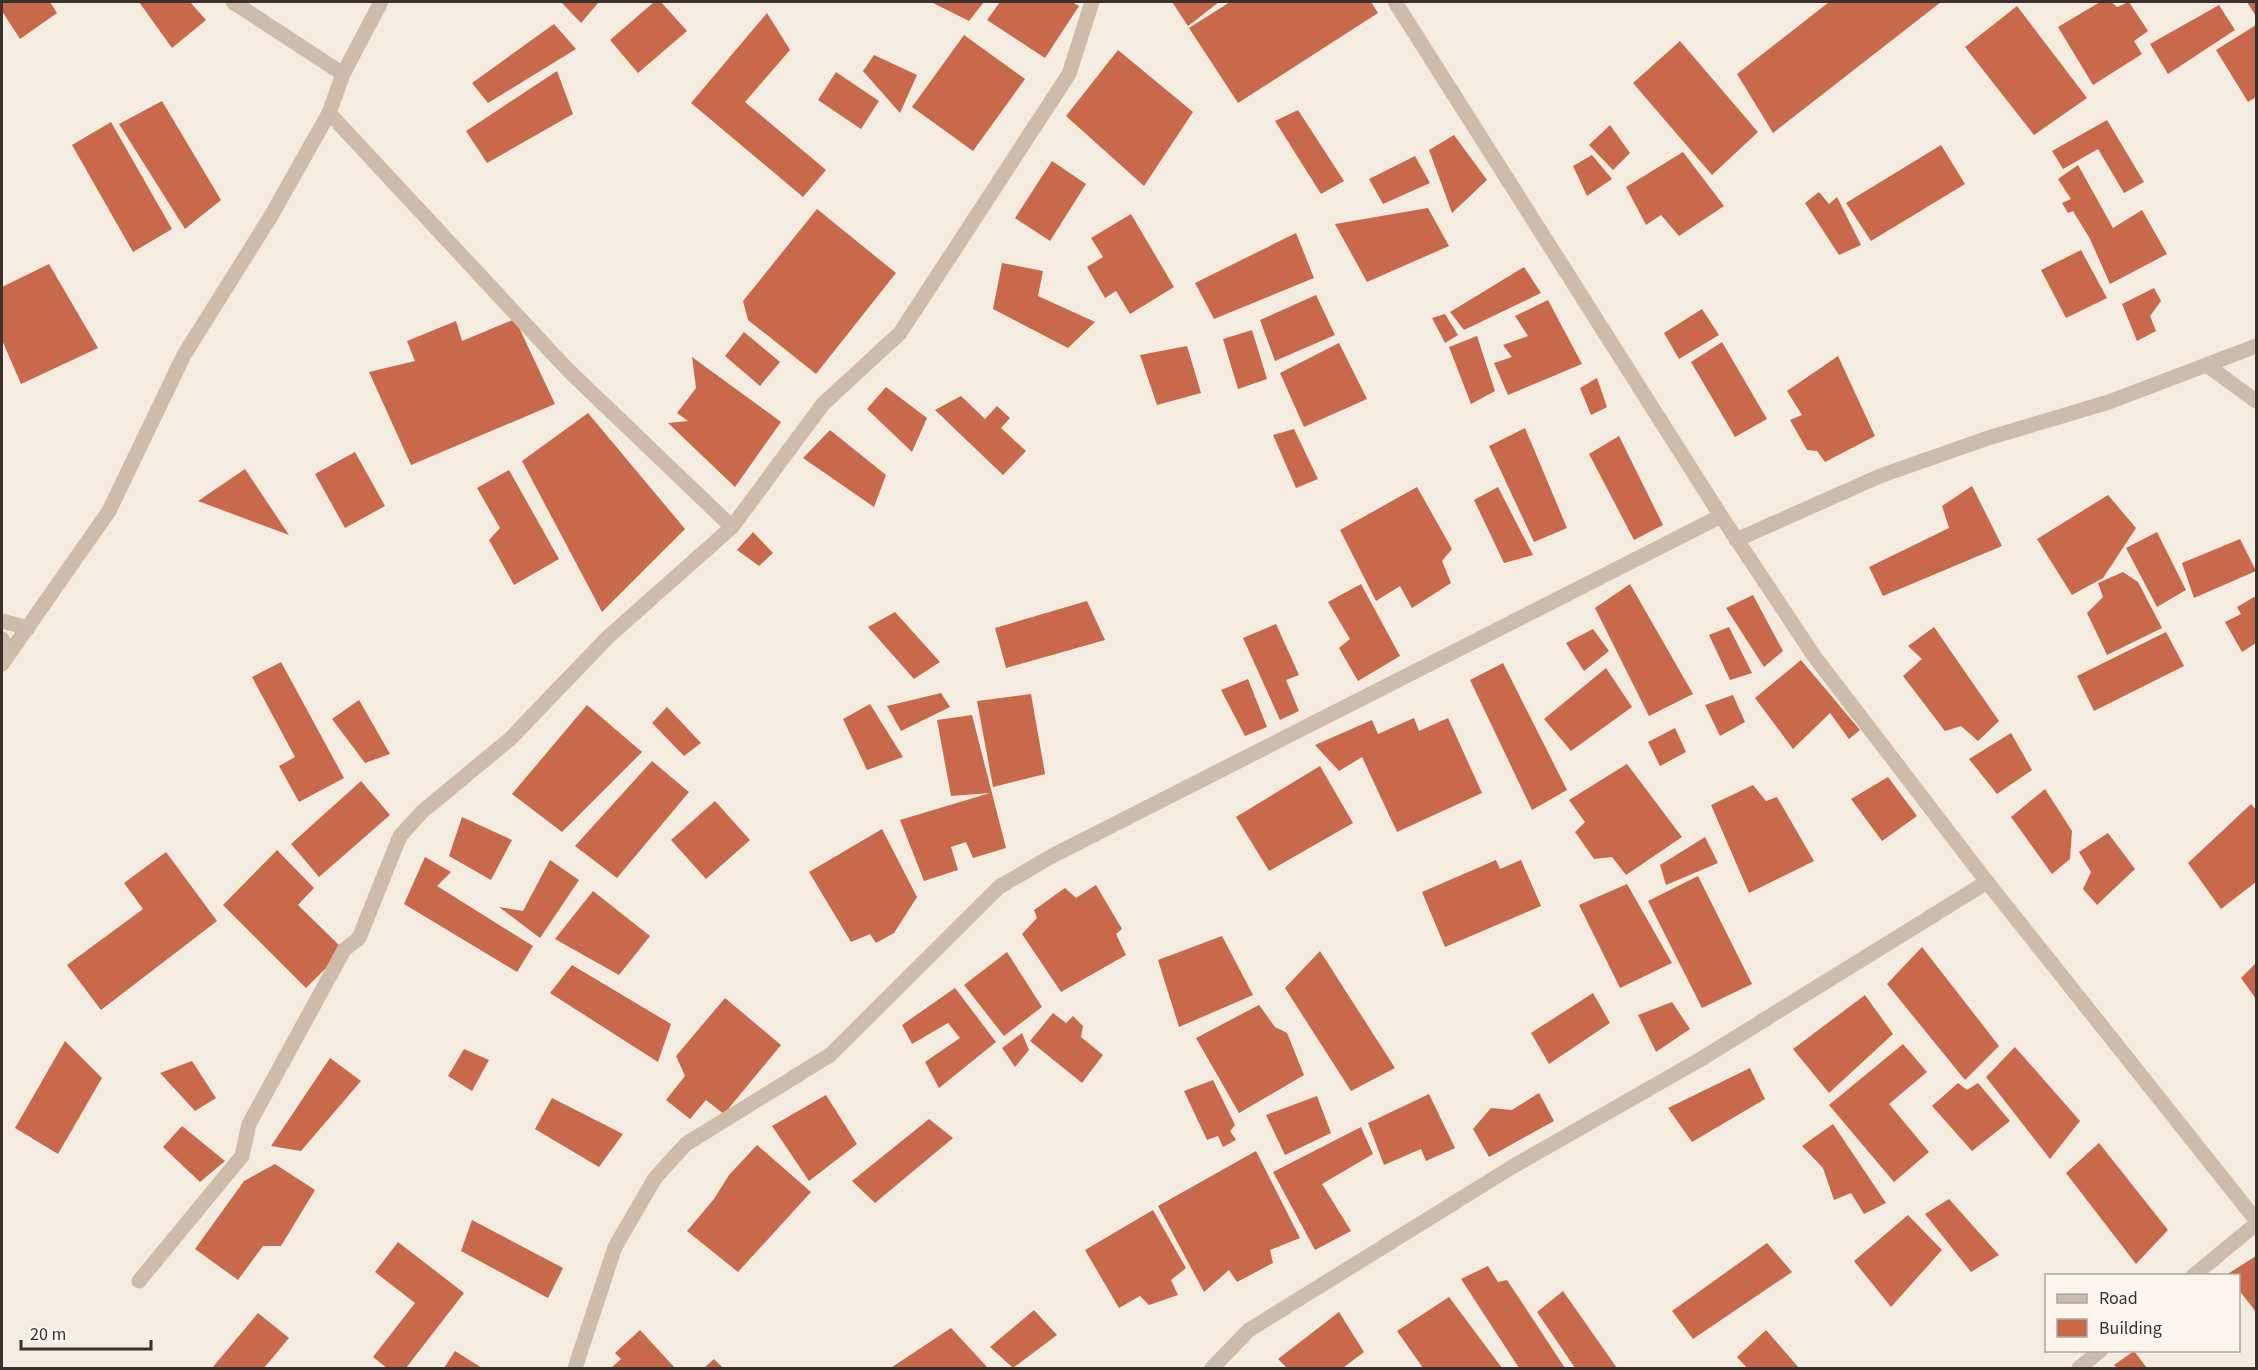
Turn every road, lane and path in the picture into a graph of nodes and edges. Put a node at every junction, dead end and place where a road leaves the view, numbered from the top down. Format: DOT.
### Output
graph roads {
  1 [pos="233,2"];
  2 [pos="381,2"];
  3 [pos="1092,2"];
  4 [pos="1395,2"];
  5 [pos="343,74"];
  6 [pos="329,113"];
  7 [pos="2256,346"];
  8 [pos="2208,366"];
  9 [pos="2256,401"];
  10 [pos="1720,516"];
  11 [pos="732,527"];
  12 [pos="1736,540"];
  13 [pos="2,621"];
  14 [pos="28,628"];
  15 [pos="4,652"];
  16 [pos="1987,882"];
  17 [pos="2256,1222"];
  18 [pos="2194,1274"];
  19 [pos="140,1281"];
  20 [pos="2099,1352"];
  21 [pos="575,1368"];
  22 [pos="1212,1368"];
  23 [pos="2079,1368"];
  1 -- 5 [label="street"];
  2 -- 5 [label="street"];
  3 -- 11 [label="street"];
  4 -- 10 [label="street"];
  5 -- 6 [label="street"];
  6 -- 11 [label="street"];
  6 -- 14 [label="street"];
  7 -- 8 [label="street"];
  8 -- 9 [label="street"];
  8 -- 12 [label="street"];
  10 -- 12 [label="street"];
  10 -- 21 [label="street"];
  11 -- 19 [label="street"];
  12 -- 16 [label="street"];
  13 -- 14 [label="street"];
  14 -- 15 [label="street"];
  16 -- 17 [label="street"];
  16 -- 22 [label="street"];
  17 -- 18 [label="street"];
  20 -- 23 [label="street"];
}
